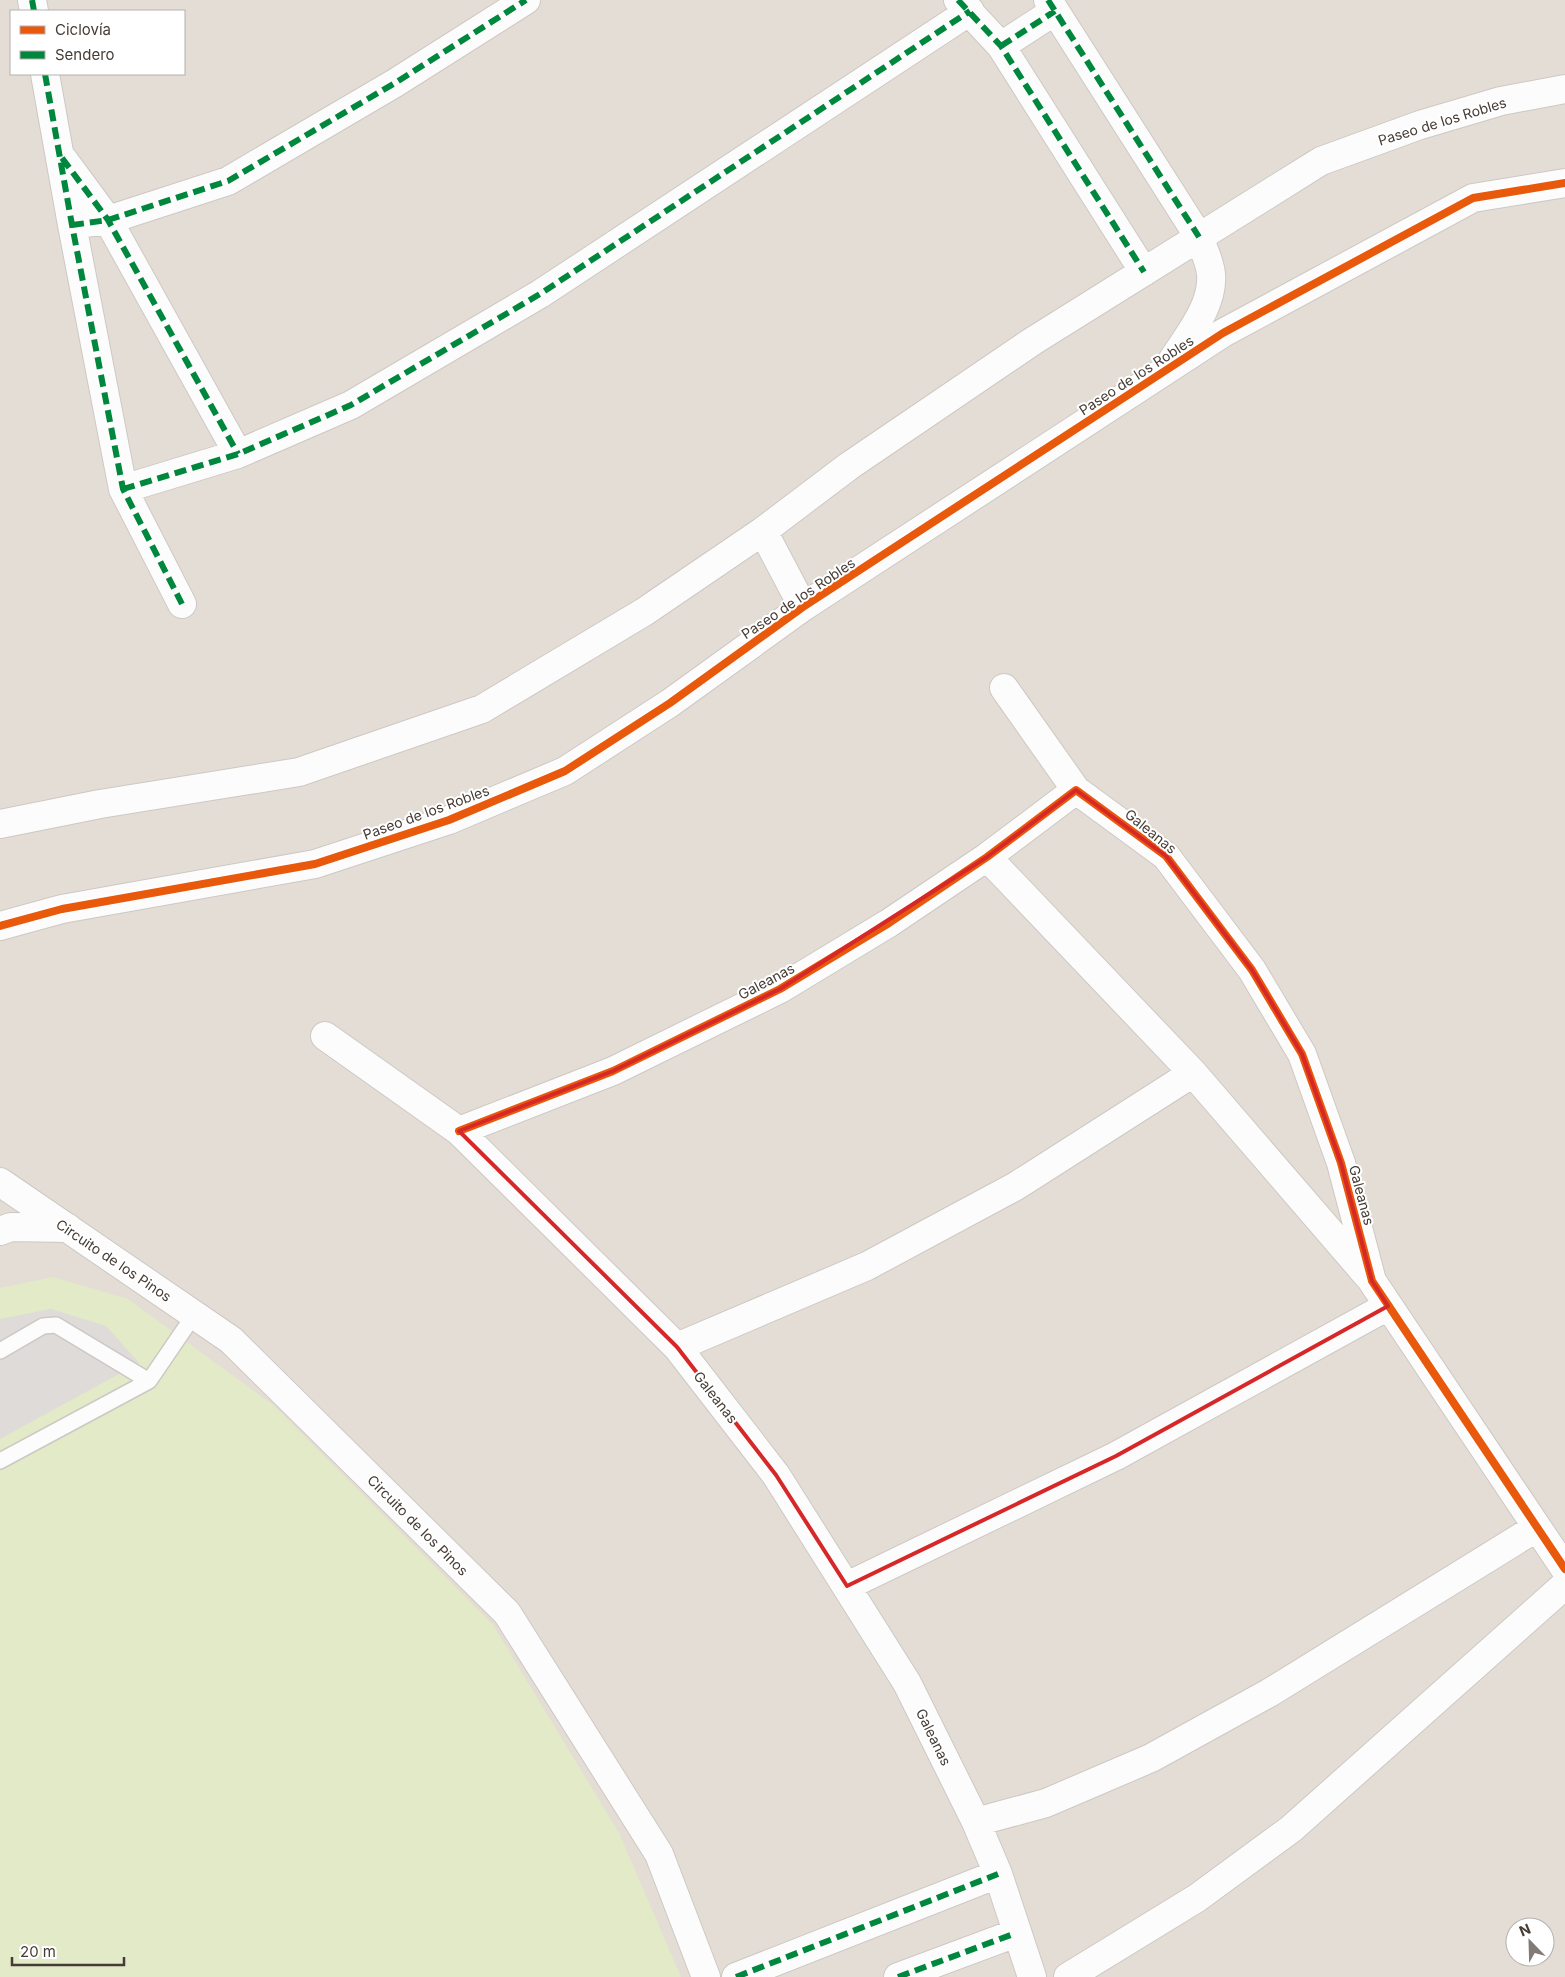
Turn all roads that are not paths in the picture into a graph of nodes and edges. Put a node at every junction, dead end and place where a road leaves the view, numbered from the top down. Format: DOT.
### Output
graph roads {
  1 [pos="526,0"];
  2 [pos="964,6"];
  3 [pos="1052,6"];
  4 [pos="1001,46"];
  5 [pos="45,75"];
  6 [pos="1565,89"];
  7 [pos="61,156"];
  8 [pos="1565,183"];
  9 [pos="108,220"];
  10 [pos="72,225"];
  11 [pos="1199,237"];
  12 [pos="1144,272"];
  13 [pos="1165,372"];
  14 [pos="238,454"];
  15 [pos="123,489"];
  16 [pos="763,531"];
  17 [pos="182,604"];
  18 [pos="803,607"];
  19 [pos="1004,688"];
  20 [pos="1076,790"];
  21 [pos="0,824"];
  22 [pos="987,857"];
  23 [pos="0,926"];
  24 [pos="325,1036"];
  25 [pos="1193,1073"];
  26 [pos="459,1131"];
  27 [pos="0,1182"];
  28 [pos="68,1228"];
  29 [pos="0,1231"];
  30 [pos="1372,1281"];
  31 [pos="1388,1306"];
  32 [pos="194,1314"];
  33 [pos="678,1347"];
  34 [pos="0,1351"];
  35 [pos="149,1381"];
  36 [pos="0,1461"];
  37 [pos="1536,1528"];
  38 [pos="1565,1569"];
  39 [pos="1565,1585"];
  40 [pos="848,1586"];
  41 [pos="976,1822"];
  42 [pos="998,1874"];
  43 [pos="1016,1933"];
  44 [pos="706,1977"];
  45 [pos="736,1977"];
  46 [pos="898,1977"];
  47 [pos="1032,1977"];
  48 [pos="1068,1977"];
  1 -- 9 [label="street"];
  2 -- 4 [label="street"];
  2 -- 14 [label="street"];
  3 -- 4 [label="street"];
  3 -- 11 [label="street"];
  4 -- 12 [label="street"];
  5 -- 7 [label="street"];
  6 -- 11 [label="street, Paseo de los Robles"];
  7 -- 9 [label="street"];
  7 -- 10 [label="street"];
  8 -- 13 [label="street, Paseo de los Robles"];
  9 -- 10 [label="street"];
  9 -- 14 [label="street"];
  10 -- 15 [label="street"];
  11 -- 12 [label="street, Paseo de los Robles"];
  11 -- 13 [label="street"];
  12 -- 16 [label="street, Paseo de los Robles"];
  13 -- 18 [label="street, Paseo de los Robles"];
  14 -- 15 [label="street"];
  15 -- 17 [label="street"];
  16 -- 18 [label="street"];
  16 -- 21 [label="street, Paseo de los Robles"];
  18 -- 23 [label="street, Paseo de los Robles"];
  19 -- 20 [label="street"];
  20 -- 22 [label="street, Galeanas"];
  20 -- 30 [label="street, Galeanas"];
  22 -- 25 [label="street"];
  22 -- 26 [label="street, Galeanas"];
  24 -- 26 [label="street"];
  25 -- 30 [label="street"];
  25 -- 33 [label="street"];
  26 -- 33 [label="street, Galeanas"];
  27 -- 28 [label="street, Circuito de los Pinos"];
  28 -- 29 [label="street"];
  28 -- 32 [label="street, Circuito de los Pinos"];
  30 -- 31 [label="street, Galeanas"];
  31 -- 37 [label="street, Galeanas"];
  31 -- 40 [label="street"];
  32 -- 35 [label="lane"];
  32 -- 44 [label="street, Circuito de los Pinos"];
  33 -- 40 [label="street, Galeanas"];
  34 -- 35 [label="lane"];
  35 -- 36 [label="lane"];
  37 -- 38 [label="street, Galeanas"];
  37 -- 41 [label="street"];
  39 -- 48 [label="street"];
  40 -- 41 [label="street, Galeanas"];
  41 -- 42 [label="street, Galeanas"];
  42 -- 43 [label="street, Galeanas"];
  42 -- 45 [label="street"];
  43 -- 46 [label="street"];
  43 -- 47 [label="street, Galeanas"];
}
